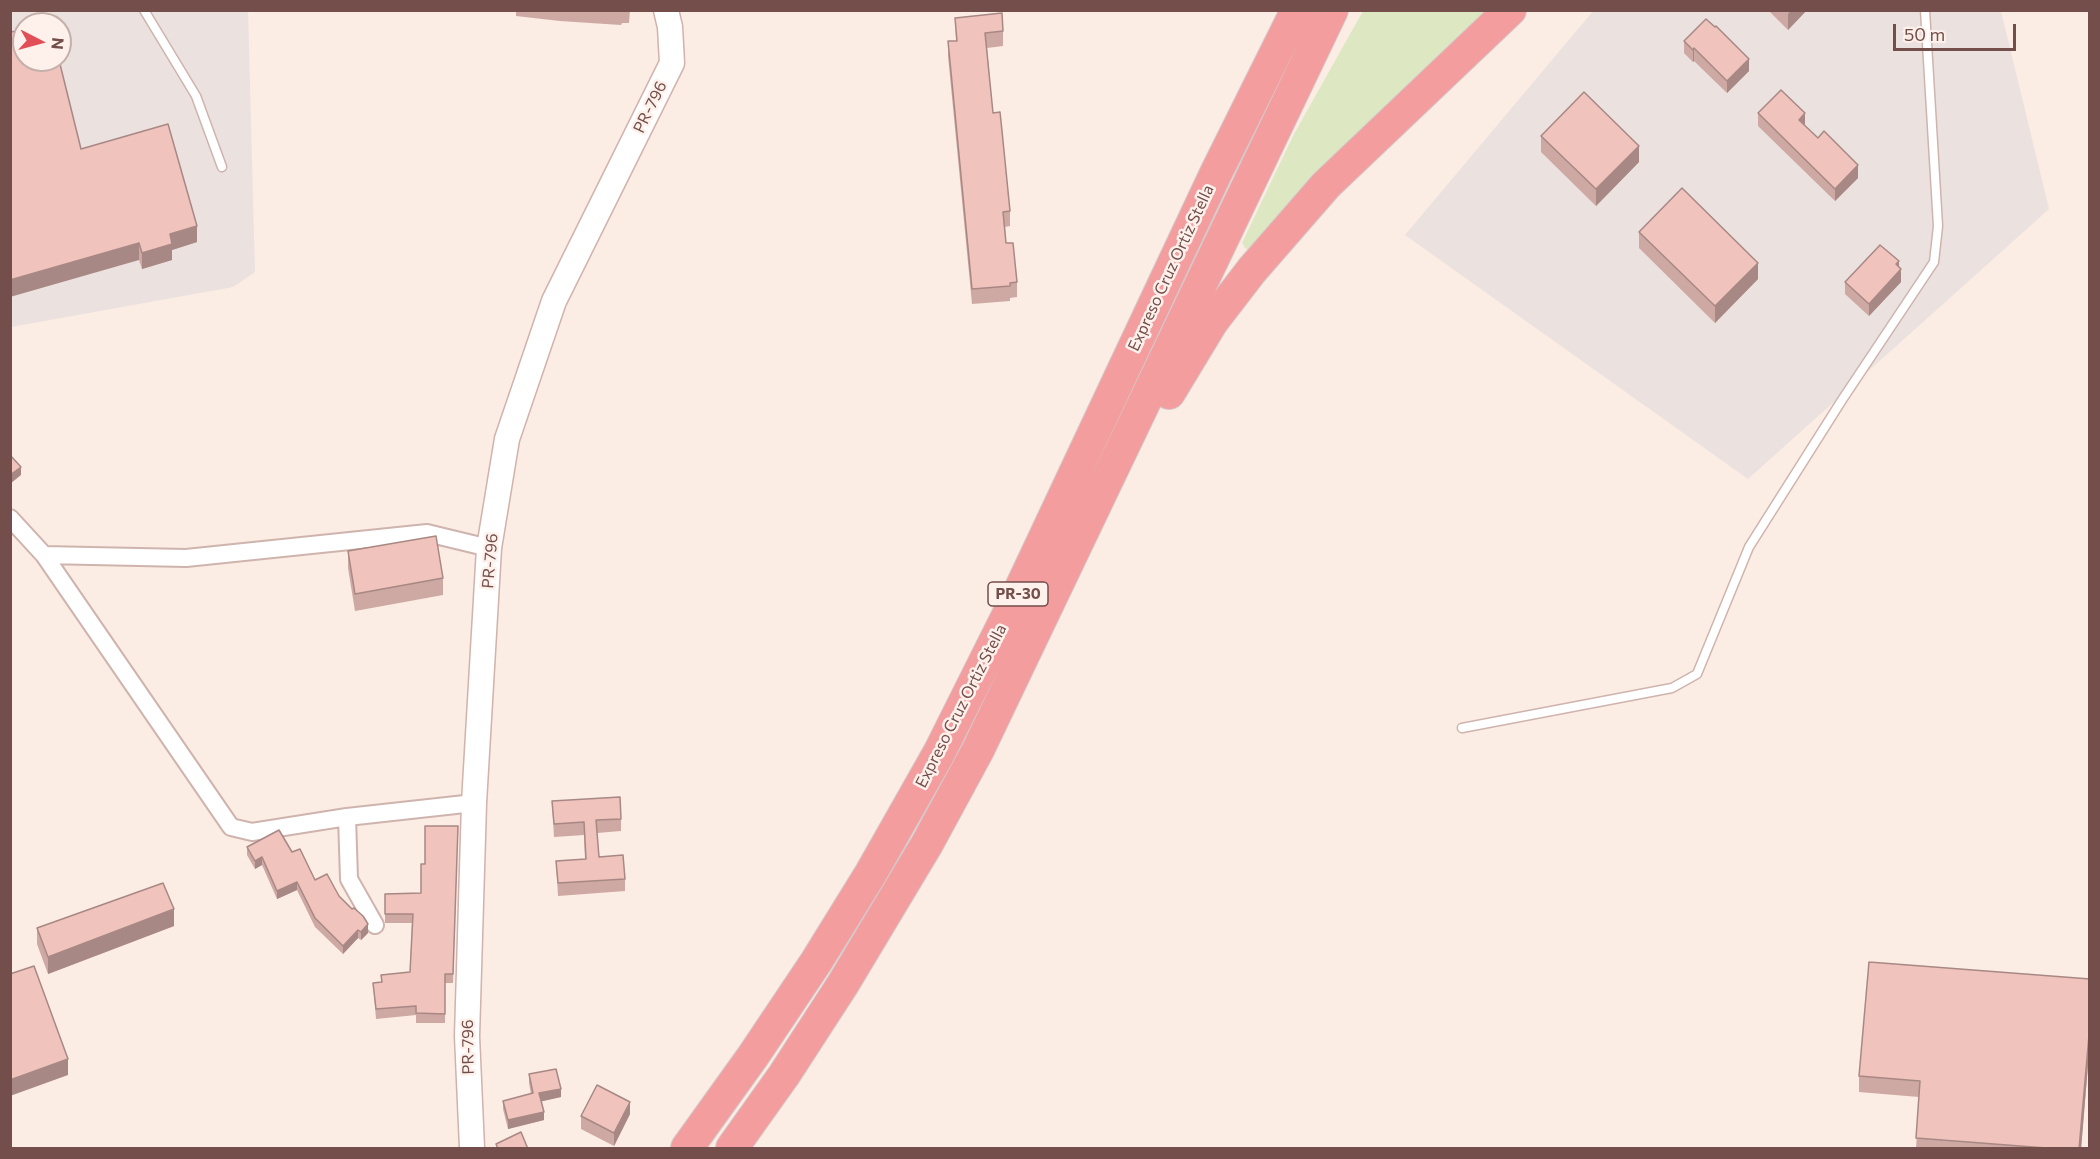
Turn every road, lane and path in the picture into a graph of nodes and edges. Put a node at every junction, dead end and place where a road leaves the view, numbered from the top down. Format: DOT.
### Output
graph roads {
  1 [pos="144,10"];
  2 [pos="666,10"];
  3 [pos="1271,10"];
  4 [pos="1297,10"];
  5 [pos="1510,10"];
  6 [pos="1925,10"];
  7 [pos="1333,11"];
  8 [pos="222,167"];
  9 [pos="1216,173"];
  10 [pos="1100,496"];
  11 [pos="10,518"];
  12 [pos="489,548"];
  13 [pos="44,555"];
  14 [pos="1462,728"];
  15 [pos="474,803"];
  16 [pos="347,818"];
  17 [pos="375,925"];
  18 [pos="472,1149"];
  19 [pos="687,1149"];
  20 [pos="732,1149"];
  1 -- 8 [label="lane"];
  2 -- 12 [label="street, PR-796 / PR-796"];
  3 -- 9 [label="highway"];
  4 -- 9 [label="highway, Expreso Cruz Ortiz Stella / PR-30"];
  5 -- 10 [label="highway"];
  6 -- 14 [label="lane"];
  7 -- 10 [label="highway, Expreso Cruz Ortiz Stella / PR-30"];
  9 -- 19 [label="highway, Expreso Cruz Ortiz Stella / PR-30"];
  10 -- 20 [label="highway, Expreso Cruz Ortiz Stella / PR-30"];
  11 -- 13 [label="street"];
  12 -- 13 [label="street"];
  12 -- 15 [label="street, PR-796 / PR-796"];
  13 -- 16 [label="street"];
  15 -- 16 [label="street"];
  15 -- 18 [label="street, PR-796 / PR-796"];
  16 -- 17 [label="street"];
}
